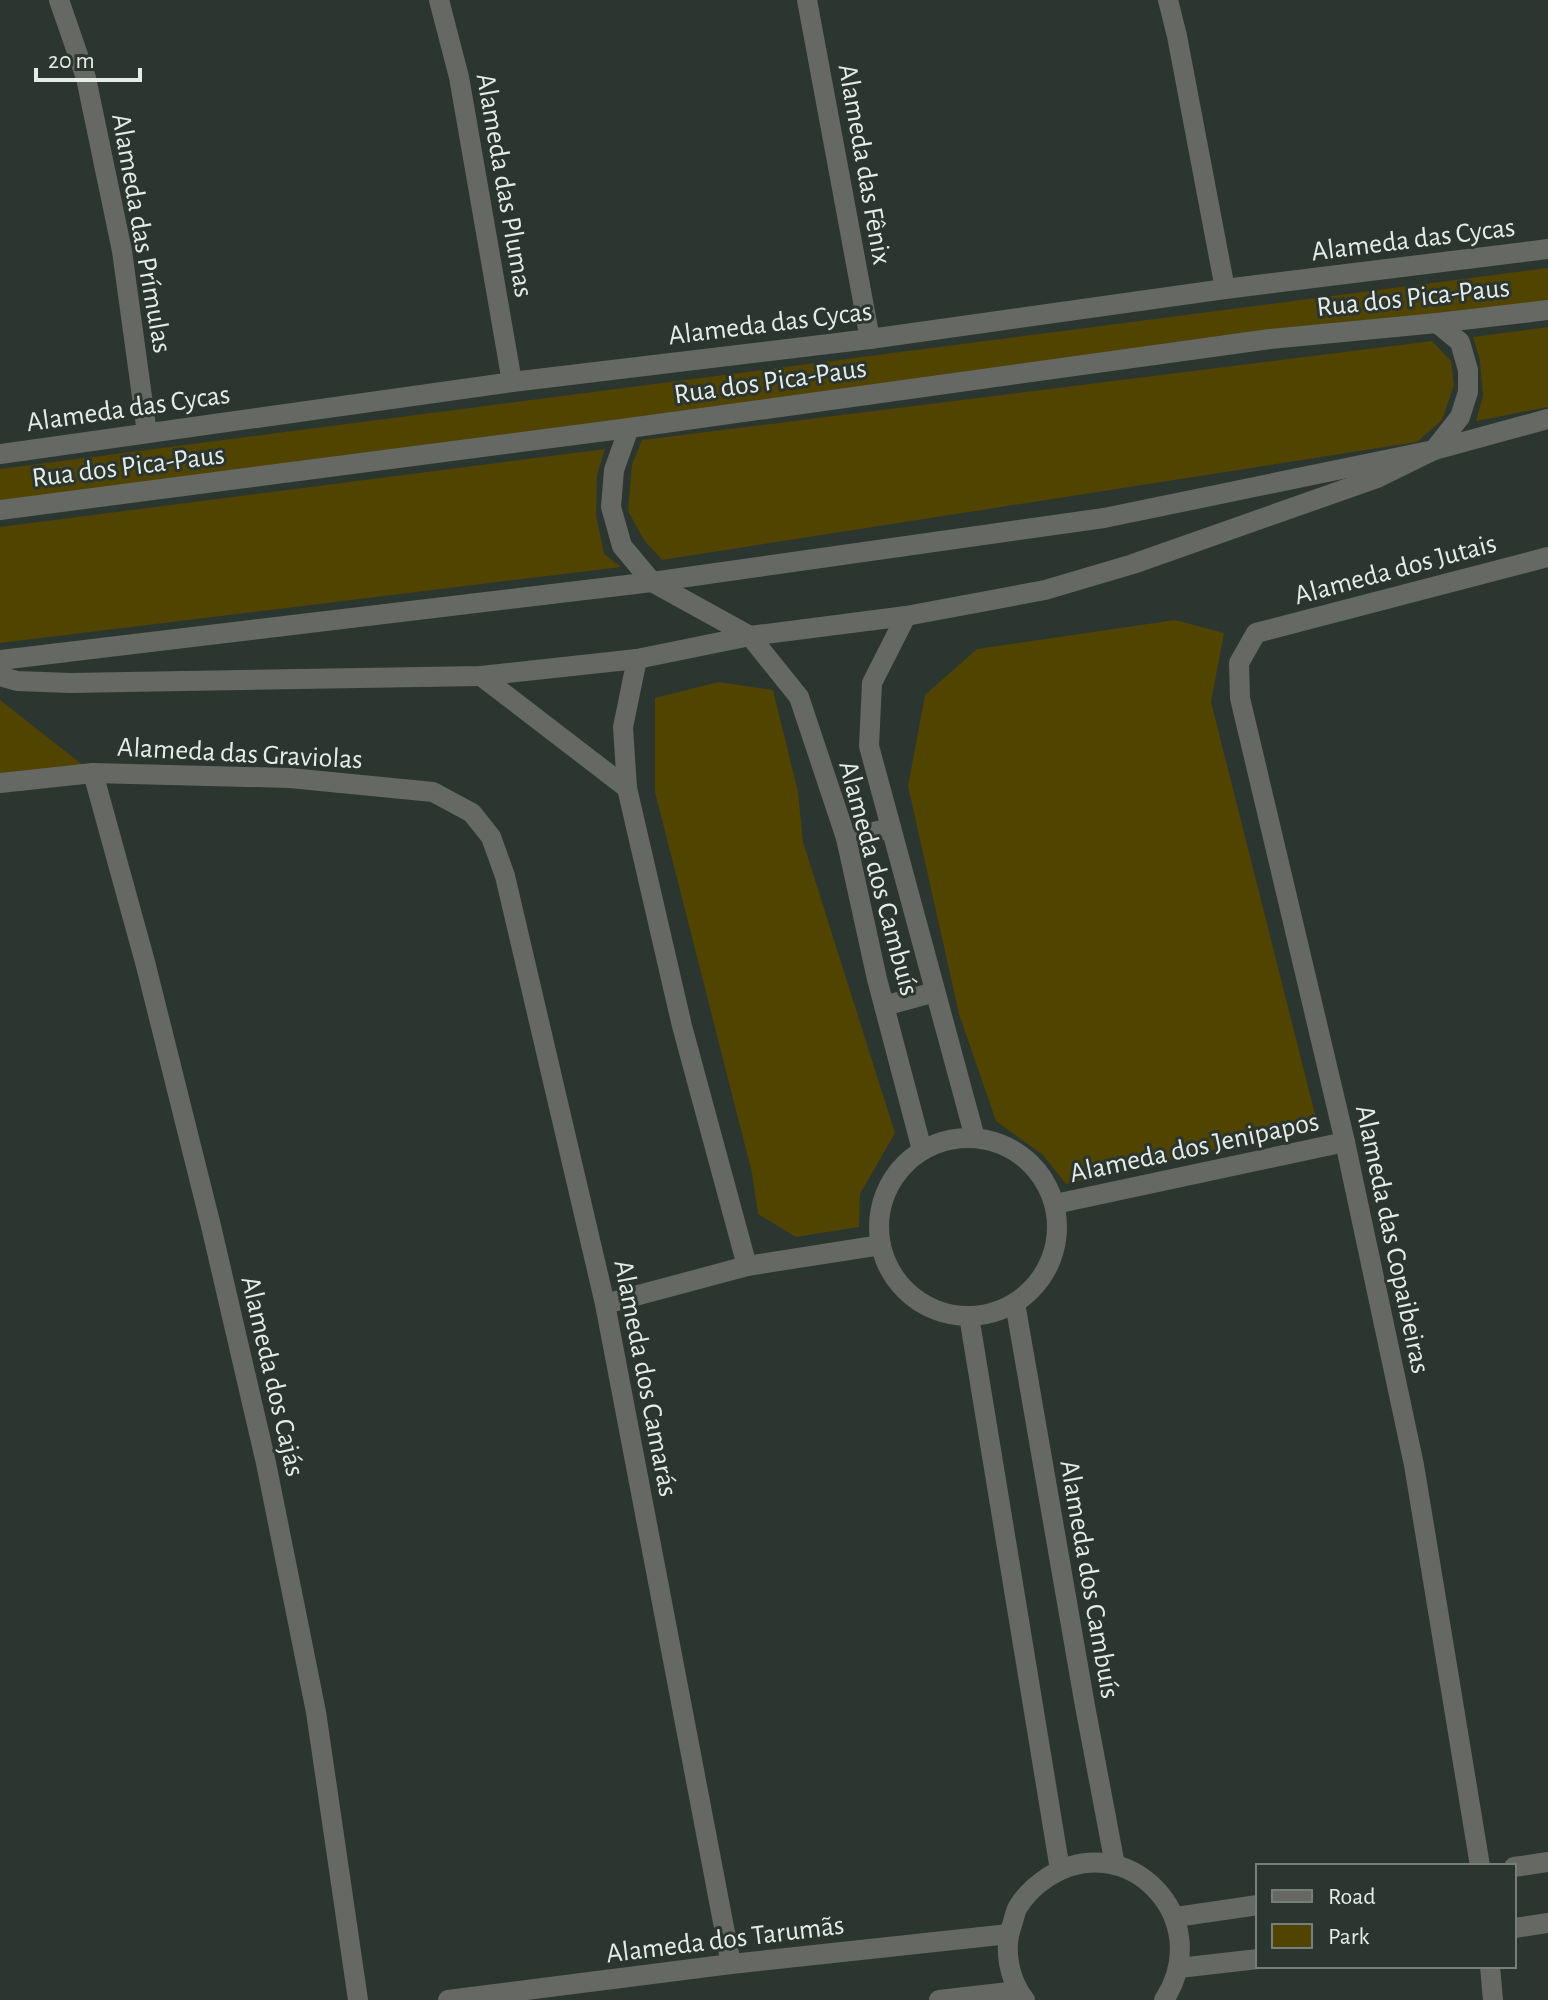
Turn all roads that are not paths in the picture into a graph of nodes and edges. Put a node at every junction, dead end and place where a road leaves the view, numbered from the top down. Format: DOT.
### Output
graph roads {
  1 [pos="59,0"];
  2 [pos="439,0"];
  3 [pos="807,0"];
  4 [pos="1168,0"];
  5 [pos="1548,249"];
  6 [pos="1225,289"];
  7 [pos="1548,310"];
  8 [pos="1437,323"];
  9 [pos="870,339"];
  10 [pos="512,382"];
  11 [pos="1548,419"];
  12 [pos="629,428"];
  13 [pos="147,433"];
  14 [pos="1434,450"];
  15 [pos="0,454"];
  16 [pos="0,510"];
  17 [pos="1548,557"];
  18 [pos="652,582"];
  19 [pos="906,616"];
  20 [pos="1256,633"];
  21 [pos="750,636"];
  22 [pos="637,659"];
  23 [pos="0,660"];
  24 [pos="0,676"];
  25 [pos="481,676"];
  26 [pos="93,773"];
  27 [pos="0,783"];
  28 [pos="627,788"];
  29 [pos="472,813"];
  30 [pos="891,828"];
  31 [pos="846,838"];
  32 [pos="935,992"];
  33 [pos="884,1006"];
  34 [pos="975,1138"];
  35 [pos="1345,1142"];
  36 [pos="922,1150"];
  37 [pos="1055,1204"];
  38 [pos="881,1245"];
  39 [pos="747,1266"];
  40 [pos="1015,1303"];
  41 [pos="605,1304"];
  42 [pos="969,1316"];
  43 [pos="1548,1862"];
  44 [pos="1480,1864"];
  45 [pos="1115,1865"];
  46 [pos="1516,1867"];
  47 [pos="1060,1870"];
  48 [pos="1256,1905"];
  49 [pos="1176,1917"];
  50 [pos="1548,1923"];
  51 [pos="1516,1928"];
  52 [pos="1009,1934"];
  53 [pos="1256,1959"];
  54 [pos="731,1964"];
  55 [pos="1179,1968"];
  56 [pos="1490,1968"];
  57 [pos="547,1994"];
  58 [pos="1022,1996"];
  59 [pos="358,2000"];
  60 [pos="448,2000"];
  61 [pos="939,2000"];
  62 [pos="1164,2000"];
  63 [pos="1493,2000"];
  1 -- 13 [label="street, Alameda das Prímulas"];
  2 -- 10 [label="street, Alameda das Plumas"];
  3 -- 9 [label="street, Alameda das Fênix"];
  4 -- 6 [label="street"];
  5 -- 6 [label="street, Alameda das Cycas"];
  6 -- 9 [label="street, Alameda das Cycas"];
  7 -- 8 [label="street, Rua dos Pica-Paus"];
  8 -- 12 [label="street, Rua dos Pica-Paus"];
  8 -- 14 [label="street"];
  9 -- 10 [label="street, Alameda das Cycas"];
  10 -- 13 [label="street, Alameda das Cycas"];
  11 -- 14 [label="street"];
  12 -- 16 [label="street, Rua dos Pica-Paus"];
  12 -- 18 [label="street"];
  13 -- 15 [label="street, Alameda das Cycas"];
  14 -- 18 [label="street"];
  14 -- 19 [label="street"];
  17 -- 20 [label="street, Alameda dos Jutais"];
  18 -- 21 [label="street"];
  18 -- 23 [label="street"];
  19 -- 21 [label="street"];
  19 -- 30 [label="street, Alameda dos Cambuís"];
  20 -- 35 [label="street, Alameda das Copaibeiras"];
  21 -- 22 [label="street"];
  21 -- 31 [label="street, Alameda dos Cambuís"];
  22 -- 25 [label="street"];
  22 -- 28 [label="street"];
  24 -- 25 [label="street"];
  25 -- 28 [label="street"];
  26 -- 27 [label="street, Alameda das Graviolas"];
  26 -- 29 [label="street, Alameda das Graviolas"];
  26 -- 59 [label="street, Alameda dos Cajás"];
  28 -- 39 [label="street"];
  29 -- 41 [label="street, Alameda dos Camarás"];
  30 -- 31 [label="street"];
  30 -- 32 [label="street, Alameda dos Cambuís"];
  31 -- 33 [label="street, Alameda dos Cambuís"];
  32 -- 33 [label="street"];
  32 -- 34 [label="street, Alameda dos Cambuís"];
  33 -- 36 [label="street, Alameda dos Cambuís"];
  34 -- 36 [label="street"];
  34 -- 37 [label="street"];
  35 -- 37 [label="street, Alameda dos Jenipapos"];
  35 -- 44 [label="street, Alameda das Copaibeiras"];
  36 -- 38 [label="street"];
  37 -- 40 [label="street"];
  38 -- 39 [label="street"];
  38 -- 42 [label="street"];
  39 -- 41 [label="street"];
  40 -- 42 [label="street"];
  40 -- 45 [label="street, Alameda dos Cambuís"];
  41 -- 54 [label="street, Alameda dos Camarás"];
  42 -- 47 [label="street"];
  43 -- 46 [label="street"];
  45 -- 47 [label="street"];
  45 -- 49 [label="street"];
  47 -- 52 [label="street"];
  48 -- 49 [label="street"];
  49 -- 55 [label="street"];
  50 -- 51 [label="street"];
  52 -- 54 [label="street, Alameda dos Tarumãs"];
  52 -- 58 [label="street"];
  53 -- 55 [label="street"];
  54 -- 57 [label="street, Alameda dos Tarumãs"];
  55 -- 62 [label="street"];
  56 -- 63 [label="street"];
  57 -- 60 [label="street, Alameda dos Tarumãs"];
  58 -- 61 [label="street"];
}
